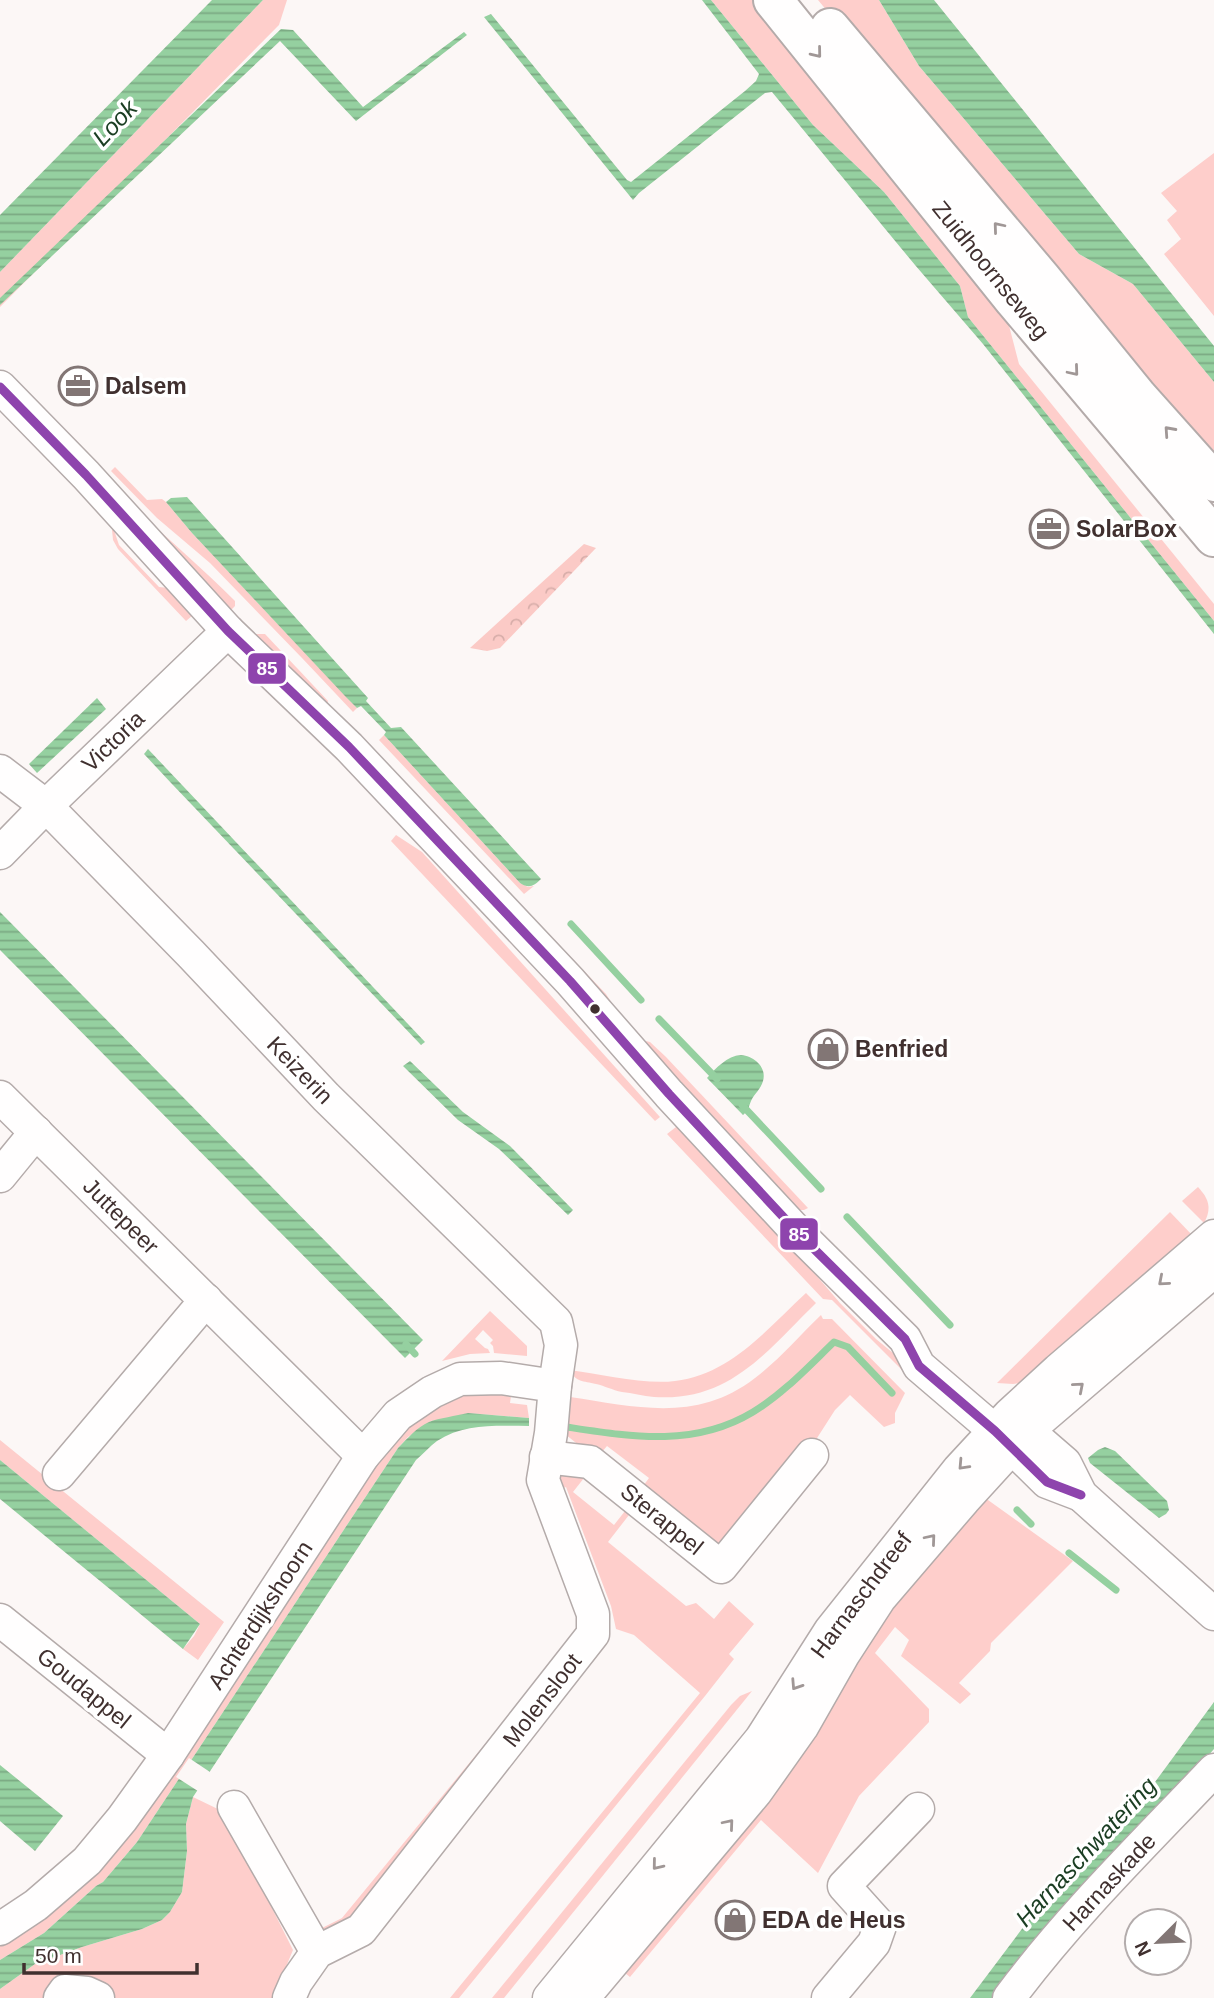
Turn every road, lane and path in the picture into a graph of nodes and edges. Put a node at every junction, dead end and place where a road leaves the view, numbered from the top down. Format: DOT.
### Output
graph roads {
  1 [pos="773,0"];
  2 [pos="807,0"];
  3 [pos="0,387"];
  4 [pos="1214,482"];
  5 [pos="1214,537"];
  6 [pos="228,631"];
  7 [pos="0,771"];
  8 [pos="46,806"];
  9 [pos="0,853"];
  10 [pos="0,1097"];
  11 [pos="36,1132"];
  12 [pos="0,1176"];
  13 [pos="1214,1236"];
  14 [pos="1214,1271"];
  15 [pos="206,1300"];
  16 [pos="551,1420"];
  17 [pos="1011,1431"];
  18 [pos="363,1455"];
  19 [pos="811,1455"];
  20 [pos="59,1474"];
  21 [pos="1214,1614"];
  22 [pos="0,1620"];
  23 [pos="168,1755"];
  24 [pos="1214,1770"];
  25 [pos="234,1807"];
  26 [pos="918,1809"];
  27 [pos="0,1929"];
  28 [pos="317,1952"];
  29 [pos="551,1997"];
  30 [pos="60,1998"];
  31 [pos="98,1998"];
  32 [pos="289,1998"];
  33 [pos="583,1998"];
  34 [pos="828,1998"];
  35 [pos="1009,1998"];
  1 -- 5 [label="main road, Zuidhoornseweg, one-way"];
  4 -- 2 [label="main road, Zuidhoornseweg, one-way"];
  3 -- 6 [label="street"];
  6 -- 8 [label="street, Victoria"];
  6 -- 17 [label="street"];
  7 -- 8 [label="street, Keizerin"];
  8 -- 9 [label="street, Victoria"];
  8 -- 16 [label="street, Keizerin"];
  10 -- 11 [label="street, Juttepeer"];
  11 -- 12 [label="street"];
  11 -- 15 [label="street, Juttepeer"];
  13 -- 17 [label="street, Harnaschdreef, one-way"];
  17 -- 14 [label="street, Harnaschdreef, one-way"];
  15 -- 18 [label="street, Juttepeer"];
  15 -- 20 [label="street"];
  16 -- 18 [label="street, Achterdijkshoorn"];
  16 -- 19 [label="street, Sterappel"];
  16 -- 28 [label="street, Molensloot"];
  17 -- 21 [label="street"];
  17 -- 29 [label="street, Harnaschdreef, one-way"];
  33 -- 17 [label="street, Harnaschdreef, one-way"];
  18 -- 23 [label="street, Achterdijkshoorn"];
  22 -- 23 [label="street, Goudappel"];
  23 -- 27 [label="street, Achterdijkshoorn"];
  24 -- 35 [label="street, Harnaskade"];
  25 -- 28 [label="street"];
  26 -- 34 [label="street"];
  28 -- 32 [label="street, Molensloot"];
  30 -- 31 [label="street"];
}
